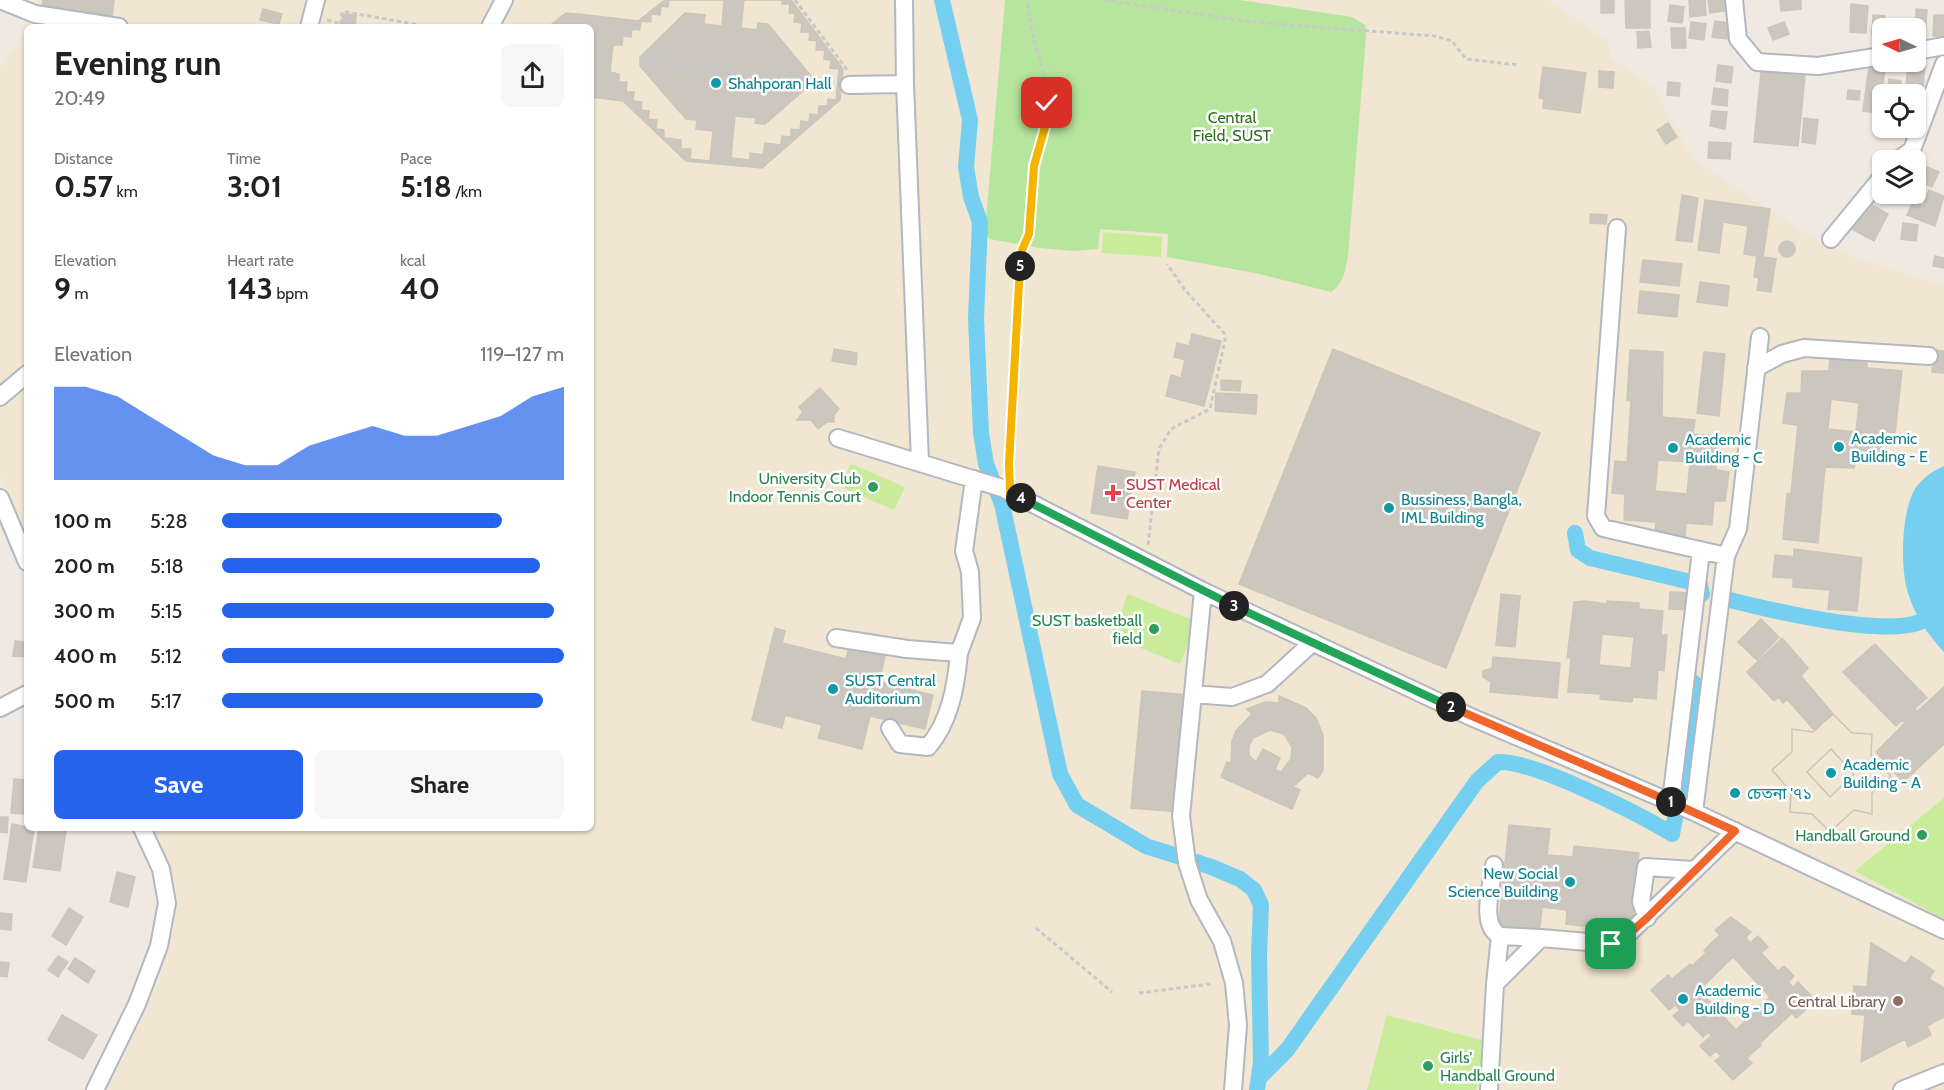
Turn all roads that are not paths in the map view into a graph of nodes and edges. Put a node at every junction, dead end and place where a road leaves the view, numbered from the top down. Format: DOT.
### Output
graph roads {
  1 [pos="0,0"];
  2 [pos="316,0"];
  3 [pos="504,0"];
  4 [pos="904,0"];
  5 [pos="1734,0"];
  6 [pos="99,24"];
  7 [pos="310,24"];
  8 [pos="492,24"];
  9 [pos="1944,46"];
  10 [pos="1926,49"];
  11 [pos="1872,58"];
  12 [pos="1944,64"];
  13 [pos="905,84"];
  14 [pos="849,85"];
  15 [pos="1912,150"];
  16 [pos="1872,189"];
  17 [pos="1617,228"];
  18 [pos="1831,239"];
  19 [pos="1760,337"];
  20 [pos="1929,356"];
  21 [pos="1756,368"];
  22 [pos="24,377"];
  23 [pos="0,397"];
  24 [pos="838,438"];
  25 [pos="920,462"];
  26 [pos="993,485"];
  27 [pos="0,498"];
  28 [pos="1701,551"];
  29 [pos="24,555"];
  30 [pos="1726,556"];
  31 [pos="1203,591"];
  32 [pos="836,639"];
  33 [pos="1313,642"];
  34 [pos="959,653"];
  35 [pos="1193,694"];
  36 [pos="24,696"];
  37 [pos="0,708"];
  38 [pos="890,728"];
  39 [pos="1671,801"];
  40 [pos="1694,812"];
  41 [pos="143,831"];
  42 [pos="1735,831"];
  43 [pos="1494,865"];
  44 [pos="1693,870"];
  45 [pos="1647,918"];
  46 [pos="1944,930"];
  47 [pos="1500,936"];
  48 [pos="1541,938"];
  49 [pos="1495,984"];
  50 [pos="1944,1073"];
  51 [pos="95,1090"];
  52 [pos="1233,1090"];
  53 [pos="1488,1090"];
  54 [pos="1902,1090"];
  1 -- 6 [label="street"];
  2 -- 7 [label="street"];
  3 -- 8 [label="street"];
  4 -- 13 [label="street"];
  5 -- 11 [label="street"];
  9 -- 10 [label="street"];
  12 -- 15 [label="street"];
  13 -- 14 [label="street"];
  13 -- 25 [label="street"];
  16 -- 18 [label="street"];
  17 -- 28 [label="street"];
  19 -- 21 [label="street"];
  20 -- 21 [label="street"];
  21 -- 30 [label="street"];
  22 -- 23 [label="street"];
  24 -- 25 [label="street"];
  25 -- 26 [label="street"];
  26 -- 31 [label="street"];
  26 -- 34 [label="street"];
  27 -- 29 [label="street"];
  28 -- 30 [label="street"];
  28 -- 39 [label="street"];
  30 -- 40 [label="street"];
  31 -- 33 [label="street"];
  31 -- 35 [label="street"];
  32 -- 34 [label="street"];
  33 -- 35 [label="street"];
  33 -- 39 [label="street"];
  34 -- 38 [label="street"];
  35 -- 52 [label="street"];
  36 -- 37 [label="street"];
  39 -- 40 [label="street"];
  40 -- 42 [label="street"];
  41 -- 51 [label="street"];
  42 -- 44 [label="street"];
  42 -- 46 [label="street"];
  43 -- 47 [label="street"];
  44 -- 45 [label="street"];
  44 -- 45 [label="street"];
  45 -- 48 [label="street"];
  47 -- 48 [label="street"];
  47 -- 49 [label="street"];
  48 -- 49 [label="street"];
  49 -- 53 [label="street"];
  50 -- 54 [label="street"];
}
